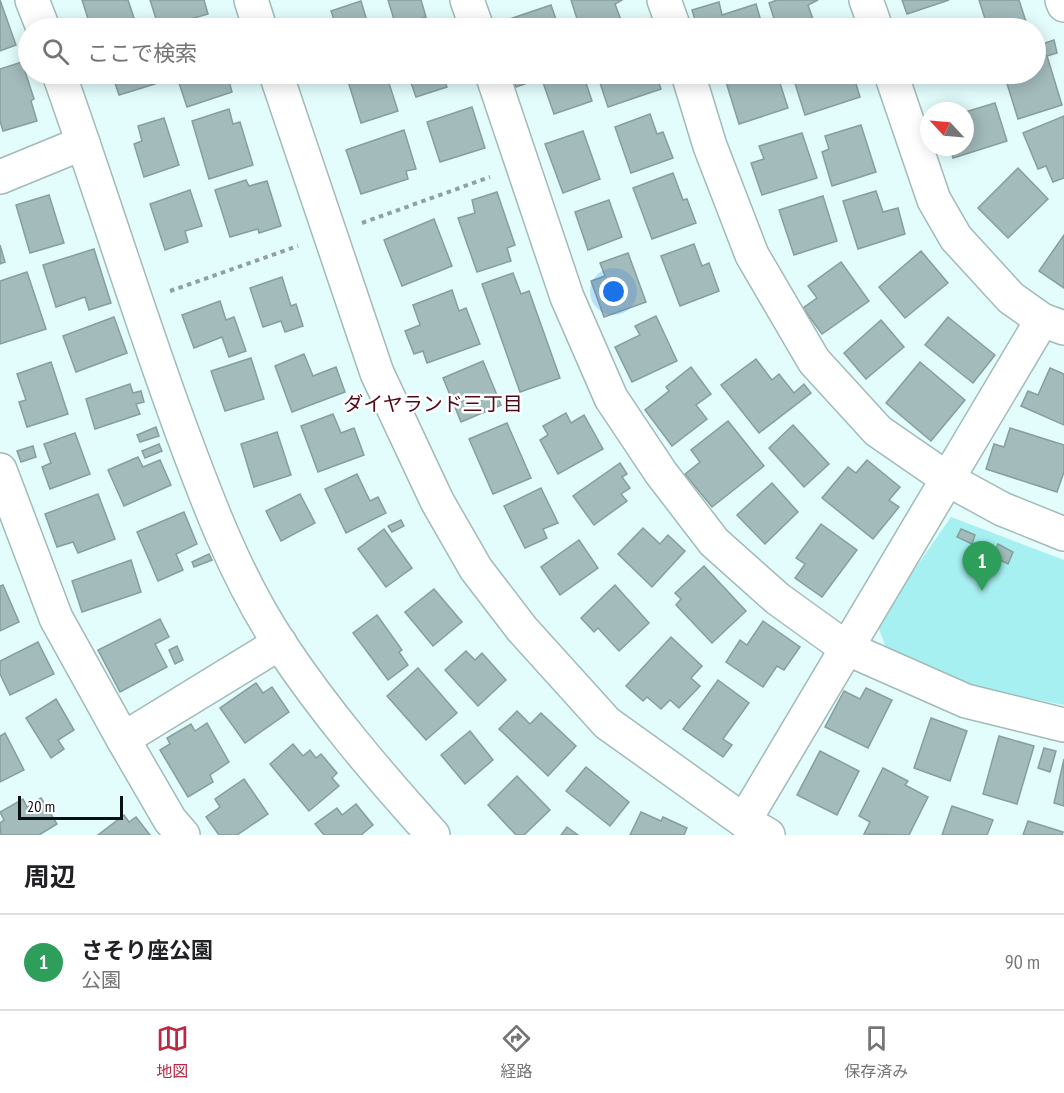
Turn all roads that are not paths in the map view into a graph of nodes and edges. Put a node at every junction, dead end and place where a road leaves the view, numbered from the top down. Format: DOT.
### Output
graph roads {
  1 [pos="32,0"];
  2 [pos="250,0"];
  3 [pos="467,0"];
  4 [pos="664,0"];
  5 [pos="866,0"];
  6 [pos="1062,0"];
  7 [pos="1064,5"];
  8 [pos="39,18"];
  9 [pos="256,18"];
  10 [pos="473,18"];
  11 [pos="670,18"];
  12 [pos="872,18"];
  13 [pos="63,84"];
  14 [pos="279,84"];
  15 [pos="495,84"];
  16 [pos="690,84"];
  17 [pos="894,84"];
  18 [pos="83,142"];
  19 [pos="0,177"];
  20 [pos="1053,324"];
  21 [pos="0,470"];
  22 [pos="949,480"];
  23 [pos="1064,534"];
  24 [pos="280,643"];
  25 [pos="846,648"];
  26 [pos="1064,725"];
  27 [pos="123,738"];
  28 [pos="756,828"];
  29 [pos="183,835"];
  30 [pos="434,835"];
  1 -- 8 [label="street"];
  2 -- 9 [label="street"];
  3 -- 10 [label="street"];
  4 -- 11 [label="street"];
  5 -- 12 [label="street"];
  6 -- 7 [label="street"];
  13 -- 18 [label="street"];
  14 -- 28 [label="street"];
  15 -- 25 [label="street"];
  16 -- 22 [label="street"];
  17 -- 20 [label="street"];
  18 -- 19 [label="street"];
  18 -- 24 [label="street"];
  20 -- 22 [label="street"];
  21 -- 27 [label="street"];
  22 -- 23 [label="street"];
  22 -- 25 [label="street"];
  24 -- 27 [label="street"];
  24 -- 30 [label="street"];
  25 -- 26 [label="street"];
  25 -- 28 [label="street"];
  27 -- 29 [label="street"];
}
